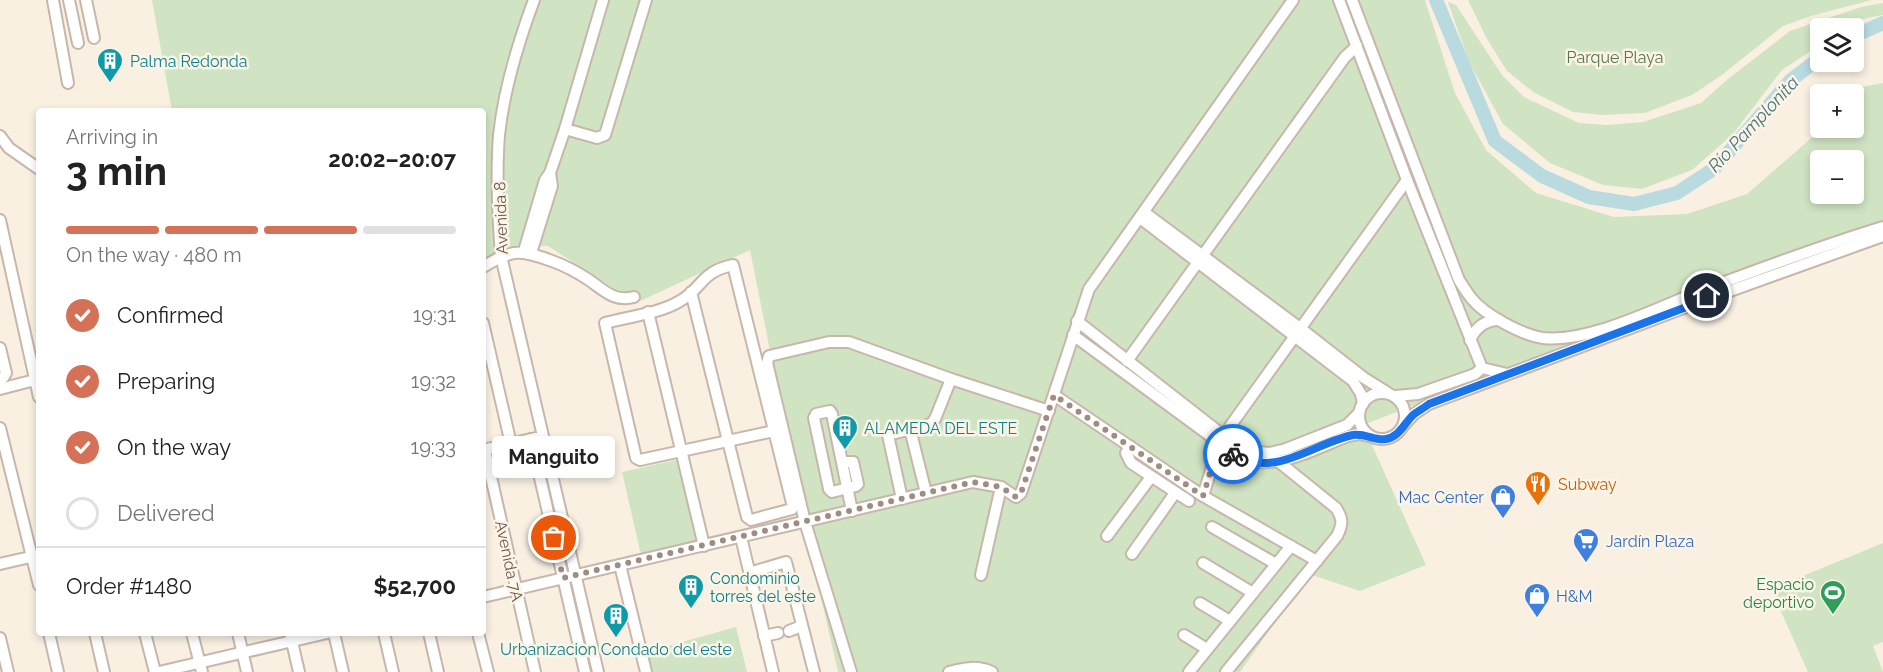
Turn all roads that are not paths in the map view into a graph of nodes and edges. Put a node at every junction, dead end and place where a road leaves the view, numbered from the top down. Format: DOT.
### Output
graph roads {
  1 [pos="53,0"];
  2 [pos="69,0"];
  3 [pos="86,0"];
  4 [pos="534,0"];
  5 [pos="603,0"];
  6 [pos="646,0"];
  7 [pos="1293,0"];
  8 [pos="1339,0"];
  9 [pos="1352,0"];
  10 [pos="94,38"];
  11 [pos="78,43"];
  12 [pos="1357,46"];
  13 [pos="68,83"];
  14 [pos="565,129"];
  15 [pos="0,136"];
  16 [pos="36,167"];
  17 [pos="1407,180"];
  18 [pos="1142,215"];
  19 [pos="0,220"];
  20 [pos="1883,227"];
  21 [pos="1883,236"];
  22 [pos="527,252"];
  23 [pos="501,256"];
  24 [pos="1200,259"];
  25 [pos="486,265"];
  26 [pos="1724,289"];
  27 [pos="691,292"];
  28 [pos="1703,296"];
  29 [pos="634,297"];
  30 [pos="648,312"];
  31 [pos="1499,320"];
  32 [pos="1077,321"];
  33 [pos="1297,332"];
  34 [pos="1073,335"];
  35 [pos="486,336"];
  36 [pos="1470,340"];
  37 [pos="0,348"];
  38 [pos="1127,361"];
  39 [pos="1482,368"];
  40 [pos="1507,374"];
  41 [pos="0,379"];
  42 [pos="951,379"];
  43 [pos="35,380"];
  44 [pos="36,384"];
  45 [pos="0,389"];
  46 [pos="1054,395"];
  47 [pos="1391,395"];
  48 [pos="1361,409"];
  49 [pos="1049,411"];
  50 [pos="1404,425"];
  51 [pos="0,428"];
  52 [pos="910,429"];
  53 [pos="774,431"];
  54 [pos="542,436"];
  55 [pos="1370,436"];
  56 [pos="531,439"];
  57 [pos="1222,440"];
  58 [pos="727,441"];
  59 [pos="511,444"];
  60 [pos="1130,446"];
  61 [pos="486,450"];
  62 [pos="681,451"];
  63 [pos="1295,457"];
  64 [pos="486,459"];
  65 [pos="1279,462"];
  66 [pos="1296,476"];
  67 [pos="1151,477"];
  68 [pos="1001,487"];
  69 [pos="848,489"];
  70 [pos="926,493"];
  71 [pos="1175,493"];
  72 [pos="556,495"];
  73 [pos="1203,496"];
  74 [pos="544,498"];
  75 [pos="902,499"];
  76 [pos="1189,501"];
  77 [pos="852,511"];
  78 [pos="805,522"];
  79 [pos="1212,527"];
  80 [pos="1107,536"];
  81 [pos="741,537"];
  82 [pos="704,546"];
  83 [pos="1291,546"];
  84 [pos="1132,554"];
  85 [pos="36,556"];
  86 [pos="1317,561"];
  87 [pos="1203,562"];
  88 [pos="0,564"];
  89 [pos="1276,564"];
  90 [pos="620,565"];
  91 [pos="749,573"];
  92 [pos="981,574"];
  93 [pos="575,576"];
  94 [pos="563,578"];
  95 [pos="515,589"];
  96 [pos="1253,592"];
  97 [pos="486,596"];
  98 [pos="1200,603"];
  99 [pos="1230,621"];
  100 [pos="802,626"];
  101 [pos="1184,635"];
  102 [pos="50,636"];
  103 [pos="96,636"];
  104 [pos="147,636"];
  105 [pos="193,636"];
  106 [pos="239,636"];
  107 [pos="335,636"];
  108 [pos="385,636"];
  109 [pos="430,636"];
  110 [pos="479,636"];
  111 [pos="764,636"];
  112 [pos="291,637"];
  113 [pos="0,638"];
  114 [pos="1207,649"];
  115 [pos="242,653"];
  116 [pos="200,667"];
  117 [pos="957,670"];
  118 [pos="8,672"];
  119 [pos="58,672"];
  120 [pos="104,672"];
  121 [pos="155,672"];
  122 [pos="159,672"];
  123 [pos="247,672"];
  124 [pos="299,672"];
  125 [pos="343,672"];
  126 [pos="393,672"];
  127 [pos="438,672"];
  128 [pos="488,672"];
  129 [pos="535,672"];
  130 [pos="585,672"];
  131 [pos="598,672"];
  132 [pos="646,672"];
  133 [pos="773,672"];
  134 [pos="814,672"];
  135 [pos="851,672"];
  136 [pos="992,672"];
  137 [pos="1189,672"];
  138 [pos="1226,672"];
  1 -- 13 [label="street"];
  2 -- 11 [label="street"];
  3 -- 10 [label="street"];
  4 -- 23 [label="street, Avenida 8"];
  5 -- 14 [label="street"];
  6 -- 14 [label="street"];
  7 -- 18 [label="street"];
  8 -- 12 [label="street"];
  9 -- 31 [label="street"];
  12 -- 17 [label="street"];
  12 -- 24 [label="street"];
  14 -- 22 [label="street"];
  15 -- 16 [label="street"];
  17 -- 33 [label="street"];
  17 -- 36 [label="street"];
  18 -- 24 [label="street"];
  18 -- 32 [label="street"];
  19 -- 43 [label="street"];
  20 -- 26 [label="street"];
  21 -- 26 [label="street"];
  22 -- 23 [label="street"];
  22 -- 29 [label="street"];
  23 -- 25 [label="street"];
  23 -- 54 [label="street, Avenida 8"];
  24 -- 33 [label="street"];
  24 -- 38 [label="street"];
  26 -- 28 [label="street"];
  27 -- 30 [label="street"];
  27 -- 53 [label="street"];
  27 -- 58 [label="street"];
  28 -- 31 [label="street"];
  28 -- 40 [label="street"];
  30 -- 62 [label="street"];
  30 -- 62 [label="street"];
  31 -- 36 [label="street"];
  32 -- 34 [label="street"];
  32 -- 38 [label="street"];
  33 -- 47 [label="street"];
  33 -- 48 [label="street"];
  33 -- 57 [label="street"];
  34 -- 46 [label="street"];
  34 -- 57 [label="street"];
  35 -- 59 [label="street"];
  36 -- 39 [label="street"];
  37 -- 41 [label="street"];
  38 -- 57 [label="street"];
  39 -- 40 [label="street"];
  39 -- 47 [label="street"];
  40 -- 50 [label="street"];
  42 -- 49 [label="street"];
  42 -- 52 [label="street"];
  42 -- 78 [label="street"];
  43 -- 44 [label="street"];
  43 -- 45 [label="street"];
  46 -- 49 [label="street"];
  46 -- 60 [label="street"];
  47 -- 48 [label="street"];
  47 -- 50 [label="street"];
  48 -- 55 [label="street"];
  48 -- 57 [label="street"];
  49 -- 68 [label="street"];
  50 -- 55 [label="street"];
  51 -- 85 [label="street"];
  52 -- 70 [label="street"];
  52 -- 75 [label="street"];
  53 -- 58 [label="street"];
  53 -- 58 [label="street"];
  54 -- 56 [label="street"];
  54 -- 72 [label="street, Avenida 8"];
  55 -- 63 [label="street"];
  56 -- 59 [label="street"];
  56 -- 74 [label="street"];
  57 -- 65 [label="street"];
  57 -- 73 [label="street"];
  58 -- 62 [label="street"];
  59 -- 61 [label="street"];
  60 -- 67 [label="street"];
  60 -- 73 [label="street"];
  62 -- 82 [label="street"];
  63 -- 65 [label="street"];
  63 -- 66 [label="street"];
  64 -- 95 [label="street, Avenida 7A"];
  65 -- 66 [label="street"];
  66 -- 86 [label="street"];
  67 -- 71 [label="street"];
  67 -- 80 [label="street"];
  68 -- 70 [label="street"];
  68 -- 92 [label="street"];
  69 -- 69 [label="street"];
  69 -- 77 [label="street"];
  70 -- 75 [label="street"];
  71 -- 76 [label="street"];
  71 -- 84 [label="street"];
  72 -- 74 [label="street"];
  72 -- 93 [label="street, Avenida 8"];
  73 -- 83 [label="street"];
  74 -- 94 [label="street"];
  75 -- 77 [label="street"];
  77 -- 78 [label="street"];
  78 -- 81 [label="street"];
  78 -- 135 [label="street"];
  79 -- 89 [label="street"];
  81 -- 82 [label="street"];
  81 -- 91 [label="street"];
  82 -- 90 [label="street"];
  83 -- 86 [label="street"];
  83 -- 89 [label="street"];
  85 -- 88 [label="street"];
  86 -- 138 [label="street"];
  87 -- 96 [label="street"];
  89 -- 96 [label="street"];
  90 -- 93 [label="street"];
  90 -- 132 [label="street"];
  91 -- 100 [label="street"];
  91 -- 111 [label="street"];
  93 -- 94 [label="street"];
  93 -- 131 [label="street, Avenida 8"];
  94 -- 95 [label="street"];
  94 -- 130 [label="street"];
  95 -- 97 [label="street"];
  95 -- 129 [label="street, Avenida 7A"];
  96 -- 99 [label="street"];
  98 -- 99 [label="street"];
  99 -- 114 [label="street"];
  100 -- 111 [label="street"];
  100 -- 134 [label="street"];
  101 -- 114 [label="street"];
  102 -- 119 [label="street"];
  103 -- 120 [label="street"];
  104 -- 121 [label="street"];
  105 -- 116 [label="street"];
  106 -- 115 [label="street"];
  107 -- 125 [label="street"];
  108 -- 126 [label="street"];
  109 -- 127 [label="street"];
  110 -- 128 [label="street"];
  111 -- 133 [label="street"];
  112 -- 115 [label="street"];
  112 -- 124 [label="street"];
  113 -- 118 [label="street"];
  114 -- 137 [label="street"];
  115 -- 116 [label="street"];
  115 -- 123 [label="street"];
  116 -- 122 [label="street"];
  117 -- 136 [label="street"];
}
